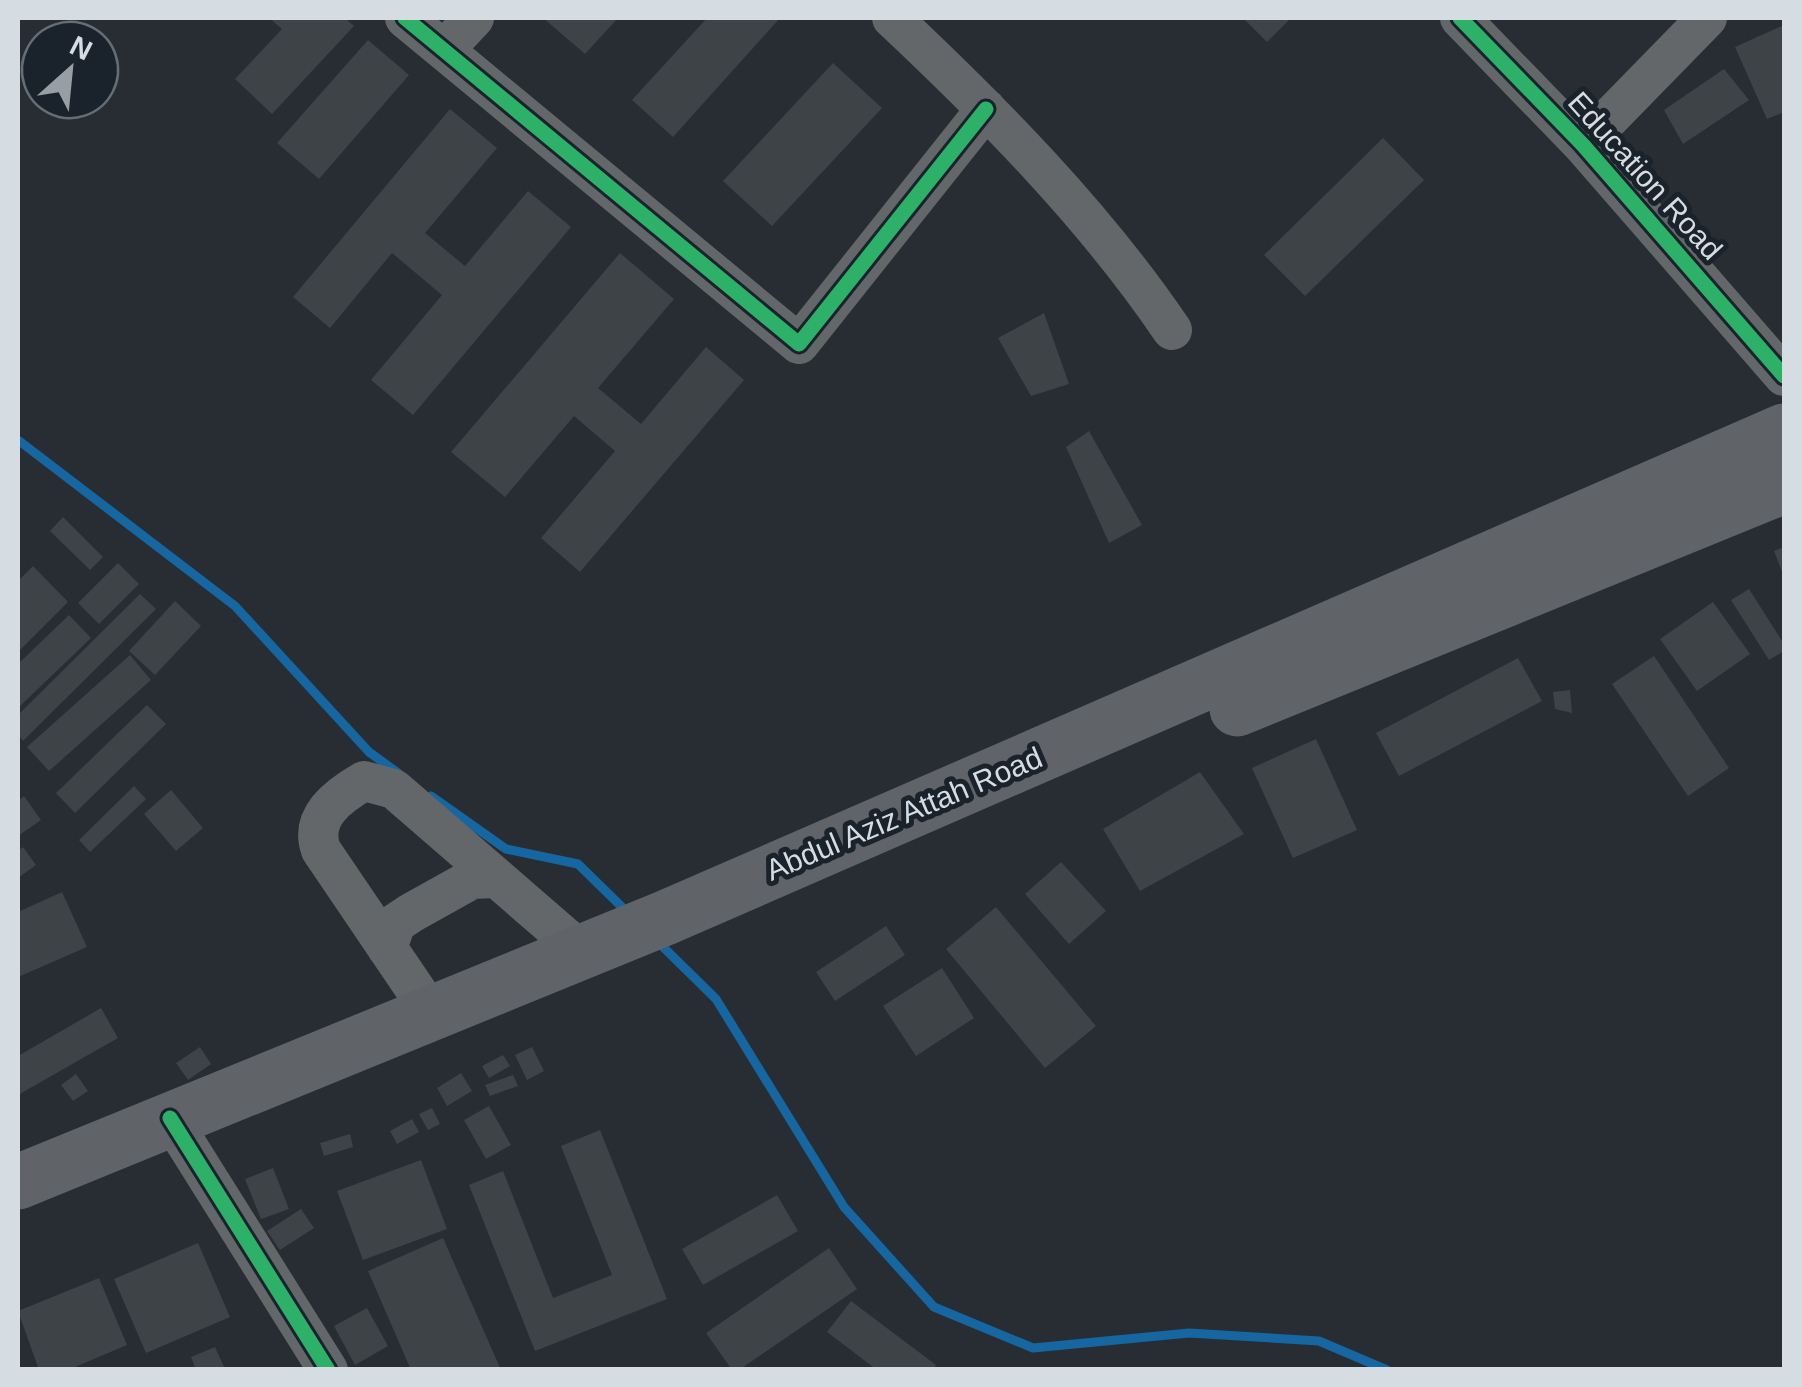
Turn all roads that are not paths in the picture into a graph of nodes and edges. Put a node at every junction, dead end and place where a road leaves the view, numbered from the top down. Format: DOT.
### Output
graph roads {
  1 [pos="406,18"];
  2 [pos="474,18"];
  3 [pos="892,18"];
  4 [pos="1460,18"];
  5 [pos="1707,18"];
  6 [pos="444,50"];
  7 [pos="986,109"];
  8 [pos="1583,144"];
  9 [pos="1172,330"];
  10 [pos="1784,376"];
  11 [pos="1784,431"];
  12 [pos="1784,486"];
  13 [pos="494,878"];
  14 [pos="654,934"];
  15 [pos="387,948"];
  16 [pos="580,950"];
  17 [pos="430,1012"];
  18 [pos="176,1128"];
  19 [pos="18,1182"];
  20 [pos="18,1209"];
  21 [pos="328,1370"];
  1 -- 6 [label="street"];
  2 -- 6 [label="street"];
  3 -- 7 [label="street"];
  4 -- 8 [label="street, Education Road"];
  5 -- 8 [label="street"];
  6 -- 7 [label="street"];
  7 -- 9 [label="street"];
  8 -- 10 [label="street, Education Road"];
  11 -- 14 [label="highway, Abdul Aziz Attah Road"];
  12 -- 14 [label="highway, Abdul Aziz Attah Road"];
  13 -- 15 [label="street"];
  13 -- 15 [label="street"];
  13 -- 16 [label="street"];
  14 -- 16 [label="highway, Abdul Aziz Attah Road"];
  14 -- 18 [label="highway, Abdul Aziz Attah Road"];
  15 -- 17 [label="street"];
  16 -- 17 [label="highway, Abdul Aziz Attah Road"];
  17 -- 18 [label="highway, Abdul Aziz Attah Road"];
  18 -- 19 [label="highway, Abdul Aziz Attah Road"];
  18 -- 20 [label="highway, Abdul Aziz Attah Road"];
  18 -- 21 [label="street"];
}
